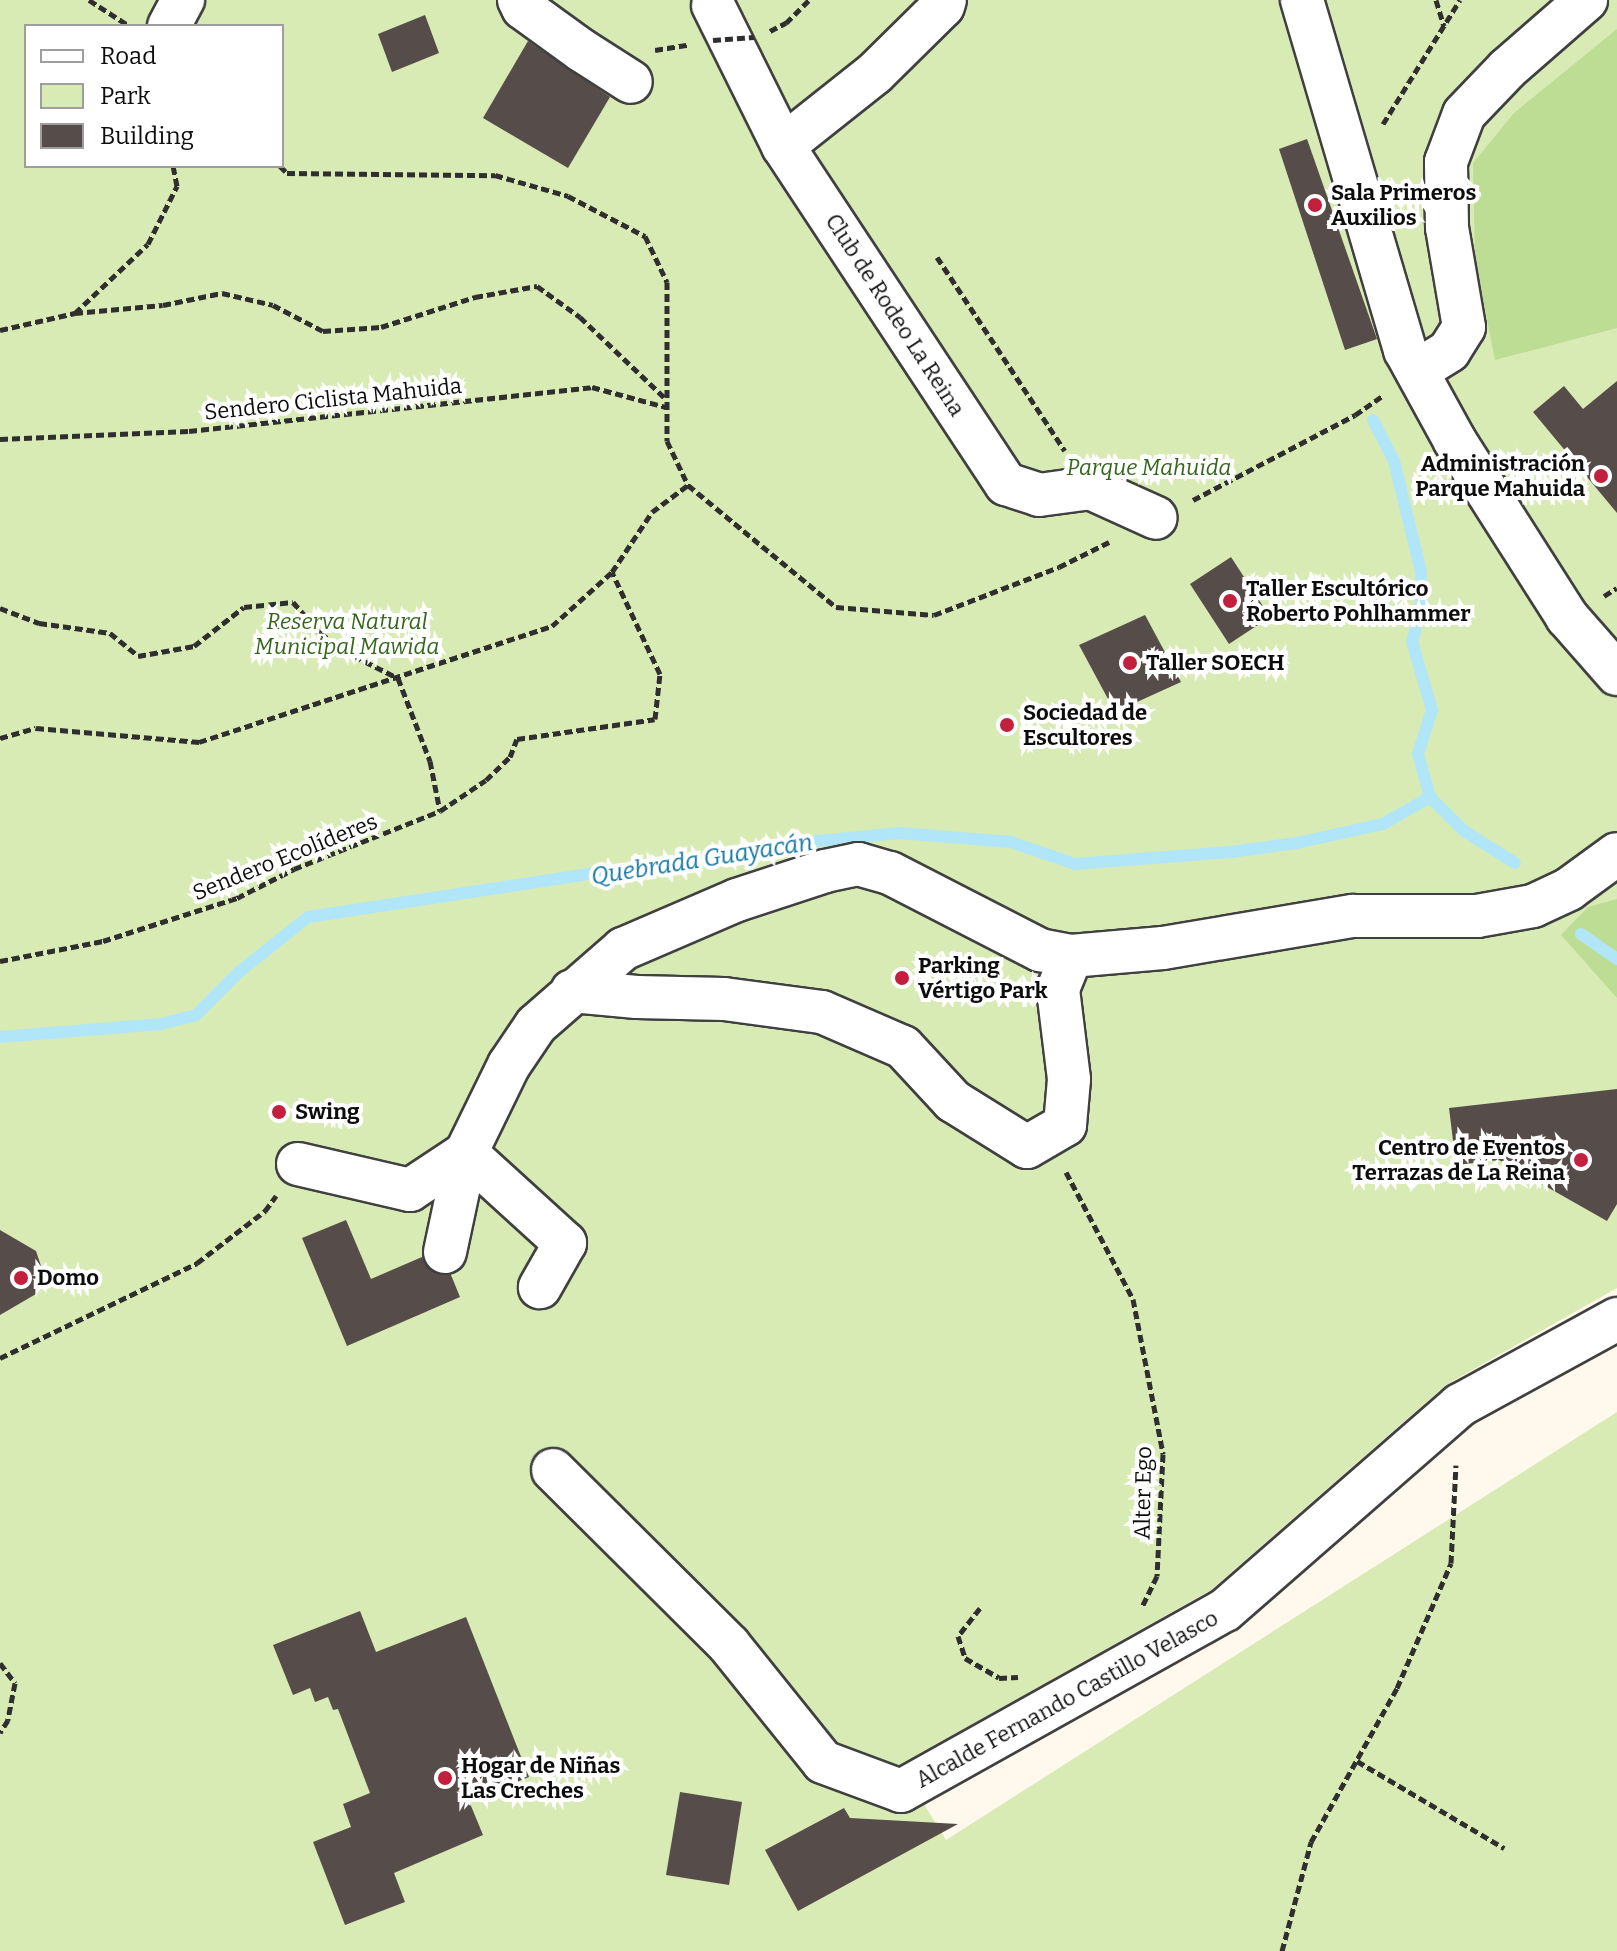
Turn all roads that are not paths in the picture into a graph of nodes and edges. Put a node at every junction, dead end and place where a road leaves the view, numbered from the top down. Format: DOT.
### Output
graph roads {
  1 [pos="519,0"];
  2 [pos="945,0"];
  3 [pos="1302,0"];
  4 [pos="1586,0"];
  5 [pos="713,22"];
  6 [pos="631,82"];
  7 [pos="783,146"];
  8 [pos="1417,371"];
  9 [pos="1156,518"];
  10 [pos="1617,674"];
  11 [pos="1617,854"];
  12 [pos="1071,956"];
  13 [pos="572,991"];
  14 [pos="466,1153"];
  15 [pos="298,1164"];
  16 [pos="445,1252"];
  17 [pos="540,1287"];
  18 [pos="1617,1319"];
  19 [pos="553,1470"];
  1 -- 6 [label="street"];
  2 -- 7 [label="street"];
  3 -- 8 [label="street"];
  4 -- 8 [label="street"];
  5 -- 7 [label="street, Club de Rodeo La Reina"];
  7 -- 9 [label="street, Club de Rodeo La Reina"];
  8 -- 10 [label="street"];
  11 -- 12 [label="street"];
  12 -- 13 [label="street"];
  12 -- 13 [label="street"];
  13 -- 14 [label="street"];
  14 -- 15 [label="street"];
  14 -- 16 [label="street"];
  14 -- 17 [label="street"];
  18 -- 19 [label="street, Alcalde Fernando Castillo Velasco"];
}
